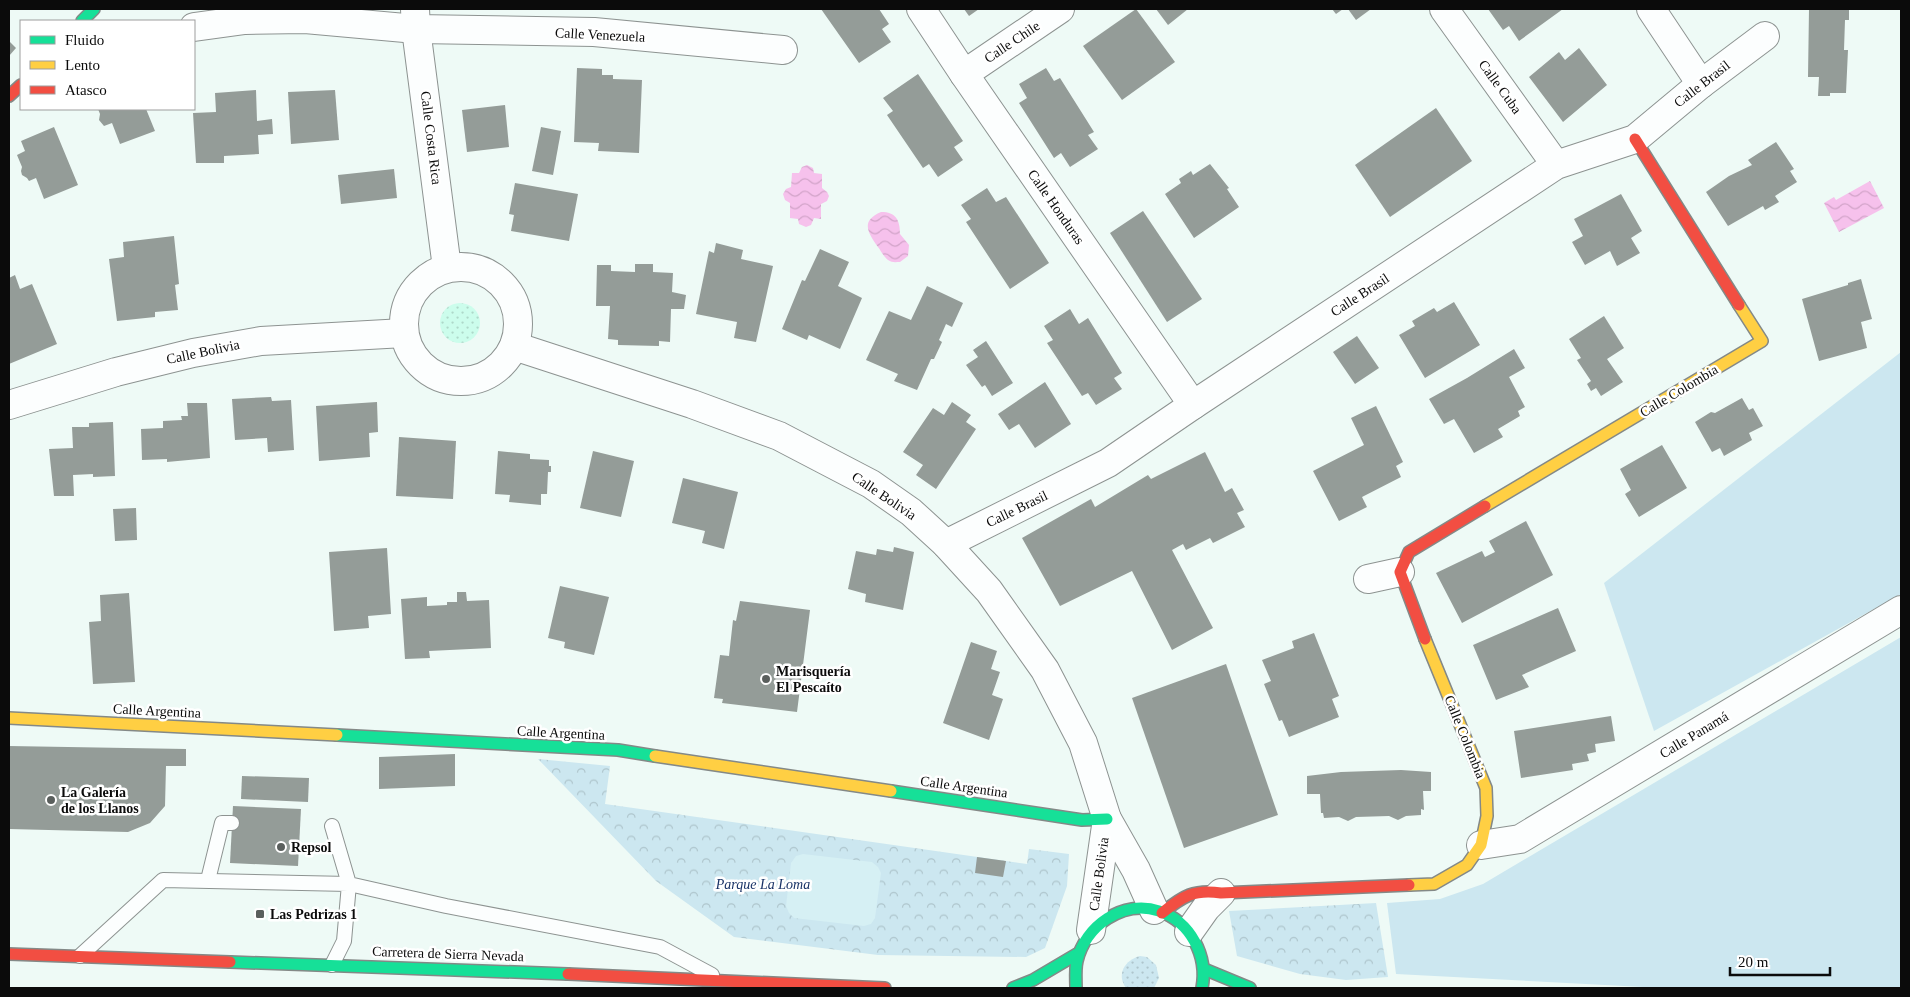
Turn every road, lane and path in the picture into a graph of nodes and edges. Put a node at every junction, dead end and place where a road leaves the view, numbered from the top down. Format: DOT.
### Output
graph roads {
  1 [pos="94,9"];
  2 [pos="921,9"];
  3 [pos="1060,9"];
  4 [pos="1444,9"];
  5 [pos="1651,9"];
  6 [pos="416,19"];
  7 [pos="83,20"];
  8 [pos="195,27"];
  9 [pos="1765,36"];
  10 [pos="783,50"];
  11 [pos="964,74"];
  12 [pos="1701,84"];
  13 [pos="20,86"];
  14 [pos="9,96"];
  15 [pos="1635,139"];
  16 [pos="1556,165"];
  17 [pos="448,268"];
  18 [pos="404,333"];
  19 [pos="514,346"];
  20 [pos="1193,404"];
  21 [pos="9,405"];
  22 [pos="946,544"];
  23 [pos="1400,572"];
  24 [pos="1368,579"];
  25 [pos="1901,610"];
  26 [pos="9,718"];
  27 [pos="1107,819"];
  28 [pos="232,823"];
  29 [pos="332,826"];
  30 [pos="1481,844"];
  31 [pos="208,880"];
  32 [pos="350,884"];
  33 [pos="1221,893"];
  34 [pos="1158,911"];
  35 [pos="1091,930"];
  36 [pos="1189,932"];
  37 [pos="9,954"];
  38 [pos="1077,954"];
  39 [pos="80,956"];
  40 [pos="332,965"];
  41 [pos="1204,969"];
  42 [pos="724,981"];
  43 [pos="813,986"];
  44 [pos="886,988"];
  45 [pos="1013,988"];
  46 [pos="1076,988"];
  47 [pos="1202,988"];
  48 [pos="1250,988"];
  1 -- 7 [label="street"];
  2 -- 11 [label="street, Calle Honduras"];
  3 -- 11 [label="street, Calle Chile"];
  4 -- 16 [label="street, Calle Cuba"];
  5 -- 12 [label="street"];
  6 -- 8 [label="street, Calle Venezuela"];
  6 -- 10 [label="street, Calle Venezuela"];
  6 -- 17 [label="street, Calle Costa Rica"];
  9 -- 12 [label="street, Calle Brasil"];
  11 -- 20 [label="street, Calle Honduras"];
  12 -- 15 [label="street, Calle Brasil"];
  13 -- 14 [label="street"];
  15 -- 16 [label="street, Calle Brasil"];
  15 -- 23 [label="street, Calle Colombia"];
  16 -- 20 [label="street, Calle Brasil"];
  17 -- 18 [label="street"];
  17 -- 19 [label="street"];
  18 -- 19 [label="street"];
  18 -- 21 [label="street, Calle Bolivia"];
  19 -- 22 [label="street, Calle Bolivia"];
  20 -- 22 [label="street, Calle Brasil"];
  22 -- 27 [label="street, Calle Bolivia"];
  23 -- 24 [label="street"];
  23 -- 30 [label="street, Calle Colombia"];
  25 -- 30 [label="street, Calle Panamá"];
  26 -- 27 [label="street, Calle Argentina"];
  27 -- 34 [label="street, Calle Bolivia"];
  27 -- 35 [label="street, Calle Bolivia"];
  28 -- 31 [label="lane"];
  29 -- 32 [label="lane"];
  30 -- 33 [label="street, Calle Colombia"];
  31 -- 32 [label="lane"];
  31 -- 39 [label="lane"];
  32 -- 40 [label="lane"];
  32 -- 42 [label="lane"];
  33 -- 34 [label="street, Calle Colombia"];
  33 -- 36 [label="street"];
  34 -- 35 [label="street"];
  34 -- 36 [label="street"];
  35 -- 38 [label="street"];
  36 -- 41 [label="street"];
  37 -- 39 [label="street, Carretera de Sierra Nevada"];
  38 -- 45 [label="street"];
  38 -- 46 [label="street"];
  39 -- 40 [label="street, Carretera de Sierra Nevada"];
  40 -- 42 [label="street, Carretera de Sierra Nevada"];
  41 -- 47 [label="street"];
  41 -- 48 [label="street"];
  42 -- 43 [label="street, Carretera de Sierra Nevada"];
  43 -- 44 [label="street, Carretera de Sierra Nevada"];
}
